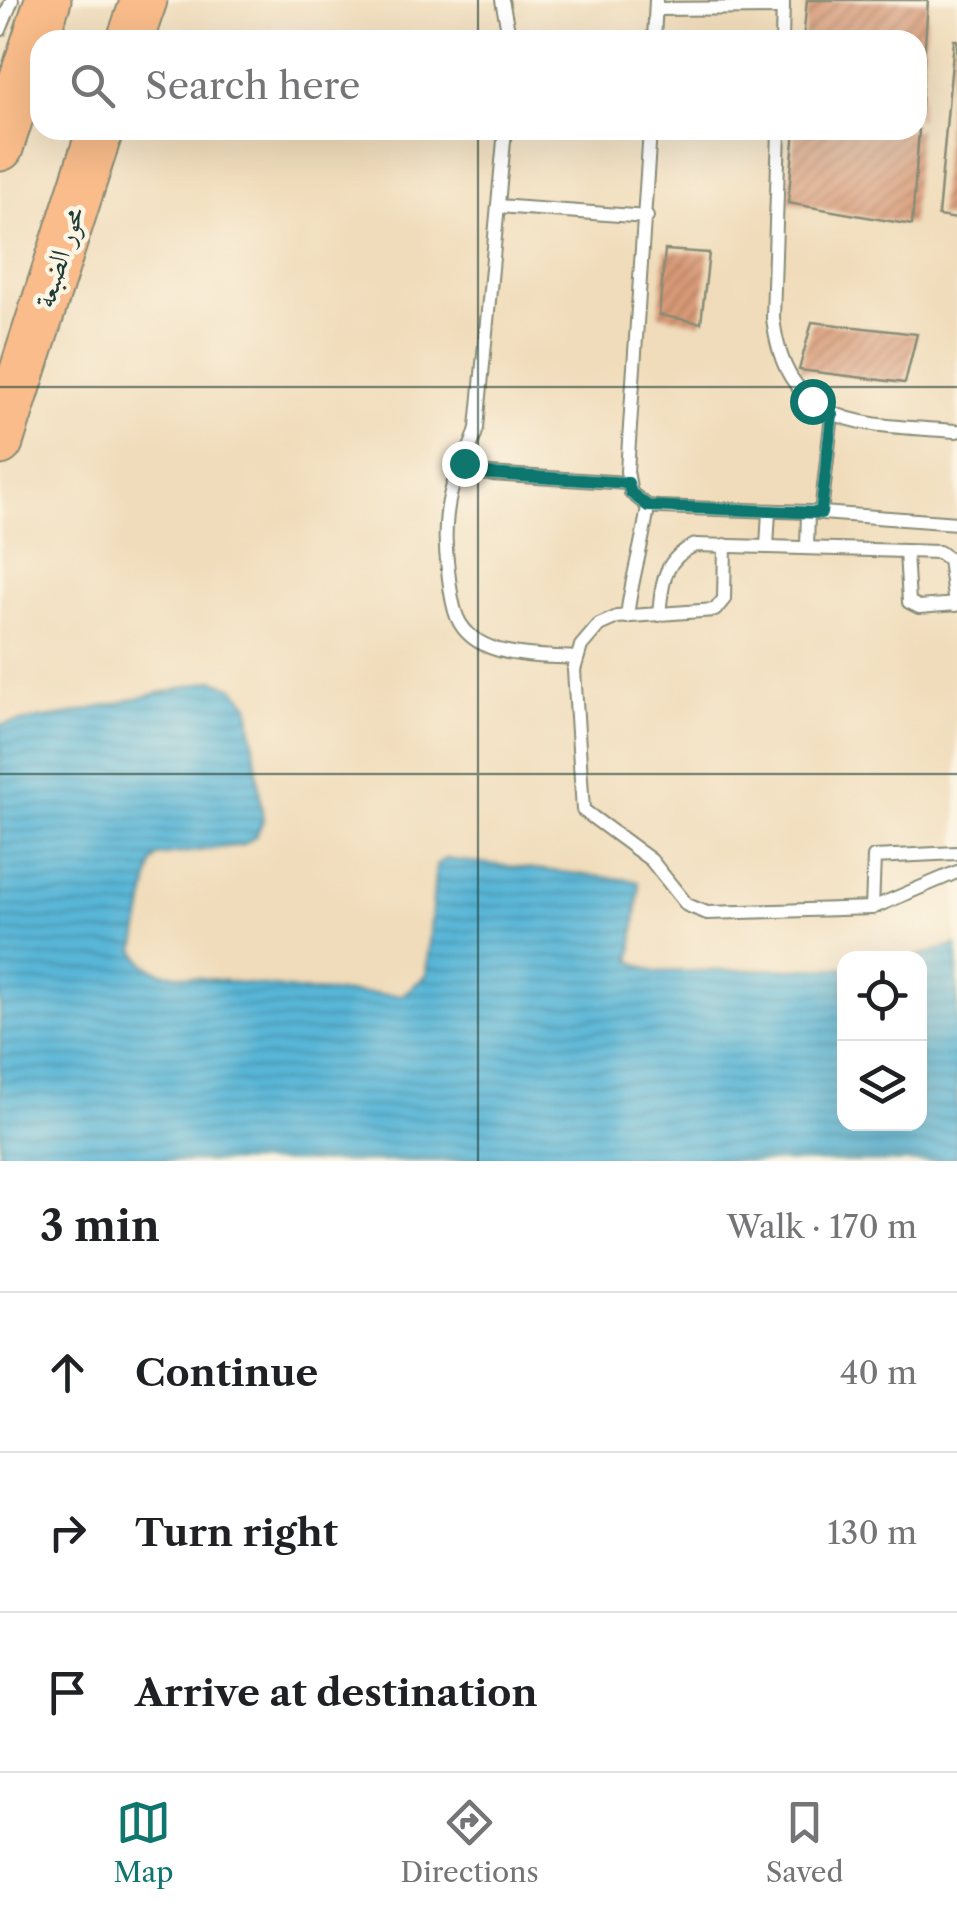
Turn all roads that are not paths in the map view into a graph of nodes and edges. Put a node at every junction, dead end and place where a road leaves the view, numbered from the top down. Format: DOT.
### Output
graph roads {
  1 [pos="12,0"];
  2 [pos="48,0"];
  3 [pos="144,0"];
  4 [pos="502,0"];
  5 [pos="656,4"];
  6 [pos="783,4"];
  7 [pos="0,30"];
  8 [pos="38,30"];
  9 [pos="134,30"];
  10 [pos="508,30"];
  11 [pos="655,30"];
  12 [pos="782,30"];
  13 [pos="30,56"];
  14 [pos="97,140"];
  15 [pos="504,140"];
  16 [pos="650,140"];
  17 [pos="779,140"];
  18 [pos="0,148"];
  19 [pos="498,206"];
  20 [pos="646,218"];
  21 [pos="832,414"];
  22 [pos="957,431"];
  23 [pos="0,442"];
  24 [pos="459,472"];
  25 [pos="628,483"];
  26 [pos="648,506"];
  27 [pos="769,511"];
  28 [pos="815,513"];
  29 [pos="957,523"];
  30 [pos="726,546"];
  31 [pos="767,547"];
  32 [pos="807,548"];
  33 [pos="906,552"];
  34 [pos="956,604"];
  35 [pos="659,615"];
  36 [pos="627,617"];
  37 [pos="576,658"];
  38 [pos="957,853"];
  39 [pos="957,872"];
  40 [pos="872,908"];
  1 -- 7 [label="lane"];
  2 -- 8 [label="highway"];
  3 -- 9 [label="highway"];
  4 -- 10 [label="lane"];
  5 -- 6 [label="lane"];
  5 -- 11 [label="lane"];
  6 -- 12 [label="lane"];
  13 -- 18 [label="highway"];
  14 -- 23 [label="highway, محور الضبعة"];
  15 -- 19 [label="lane"];
  16 -- 20 [label="lane"];
  17 -- 21 [label="lane"];
  19 -- 20 [label="lane"];
  19 -- 24 [label="lane"];
  20 -- 25 [label="lane"];
  21 -- 22 [label="lane"];
  21 -- 28 [label="lane"];
  24 -- 25 [label="lane"];
  24 -- 37 [label="lane"];
  25 -- 26 [label="lane"];
  26 -- 27 [label="lane"];
  26 -- 36 [label="lane"];
  27 -- 28 [label="lane"];
  27 -- 31 [label="lane"];
  28 -- 29 [label="lane"];
  28 -- 32 [label="lane"];
  30 -- 31 [label="lane"];
  30 -- 35 [label="lane"];
  30 -- 35 [label="lane"];
  31 -- 32 [label="lane"];
  32 -- 33 [label="lane"];
  33 -- 34 [label="lane"];
  33 -- 34 [label="lane"];
  35 -- 36 [label="lane"];
  36 -- 37 [label="lane"];
  37 -- 40 [label="lane"];
  38 -- 40 [label="lane"];
  39 -- 40 [label="lane"];
}
